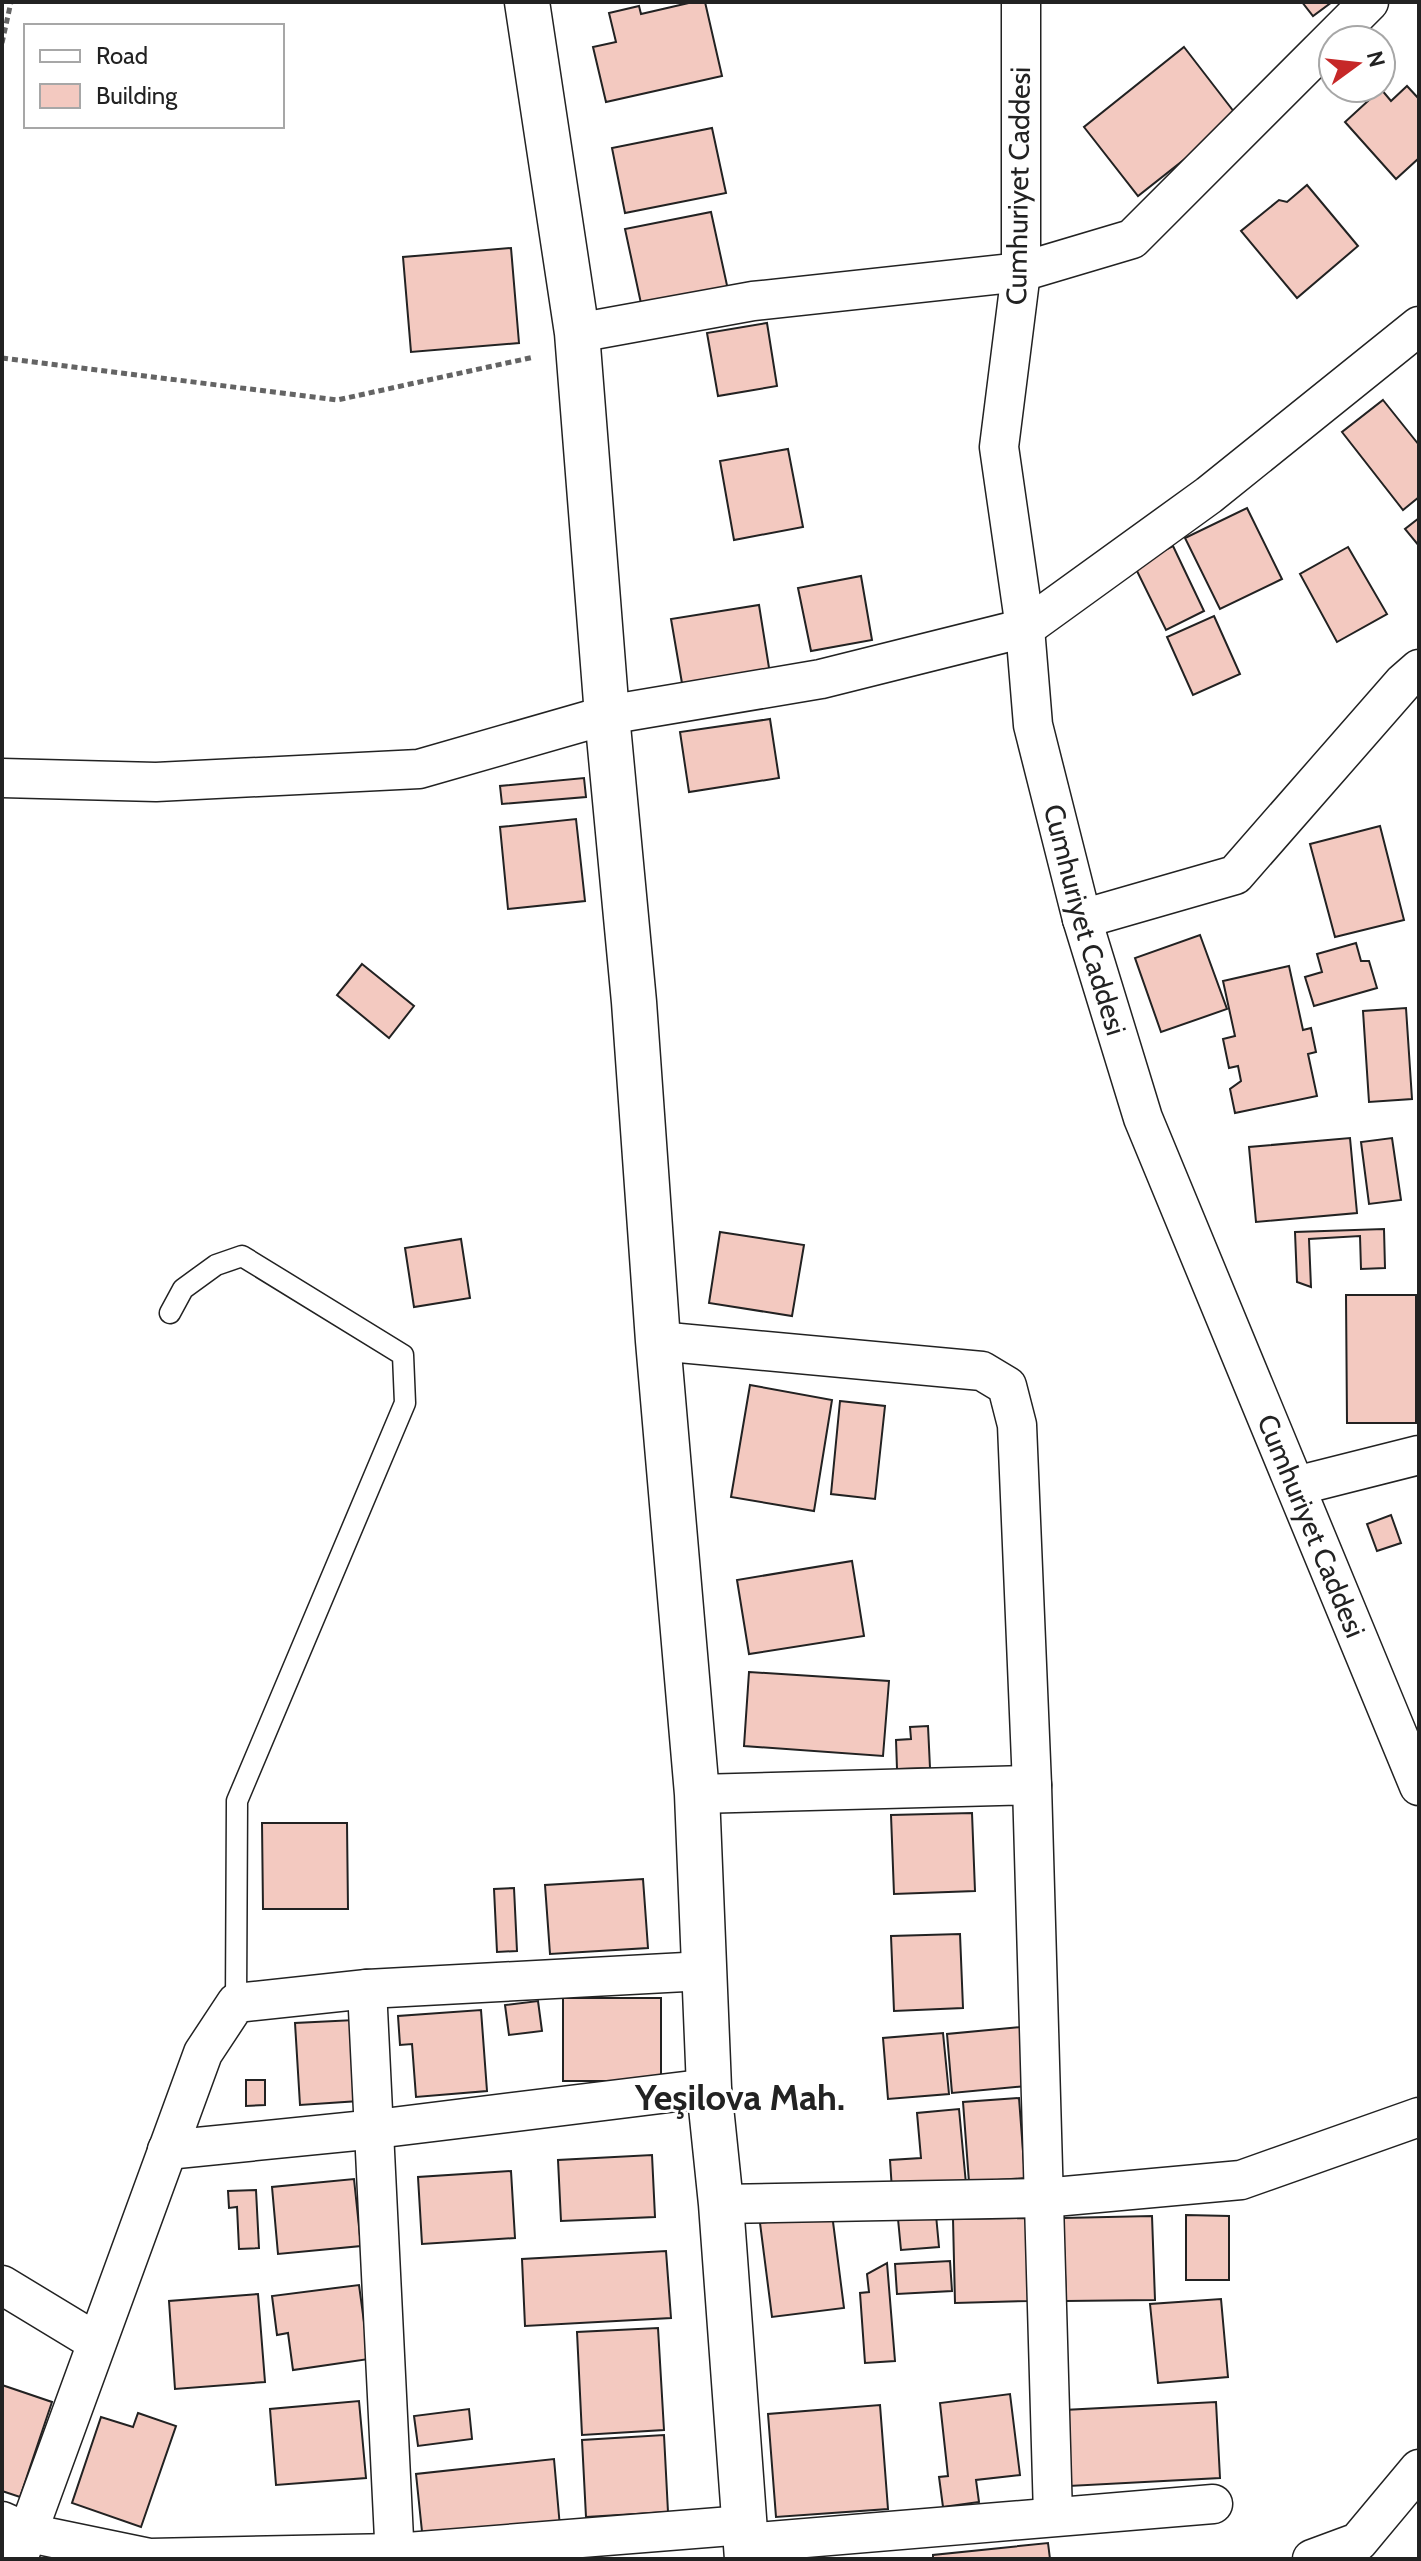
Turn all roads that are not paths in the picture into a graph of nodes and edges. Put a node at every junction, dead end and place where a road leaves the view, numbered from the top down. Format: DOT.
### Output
graph roads {
  1 [pos="527,2"];
  2 [pos="1021,2"];
  3 [pos="1369,2"];
  4 [pos="1021,272"];
  5 [pos="1419,326"];
  6 [pos="577,333"];
  7 [pos="1025,628"];
  8 [pos="1419,669"];
  9 [pos="607,715"];
  10 [pos="2,778"];
  11 [pos="1082,919"];
  12 [pos="170,1313"];
  13 [pos="658,1341"];
  14 [pos="1419,1455"];
  15 [pos="1296,1486"];
  16 [pos="1032,1785"];
  17 [pos="1419,1786"];
  18 [pos="697,1794"];
  19 [pos="704,1971"];
  20 [pos="367,1989"];
  21 [pos="236,2003"];
  22 [pos="709,2088"];
  23 [pos="1419,2117"];
  24 [pos="376,2129"];
  25 [pos="167,2150"];
  26 [pos="1043,2198"];
  27 [pos="721,2204"];
  28 [pos="2,2285"];
  29 [pos="96,2342"];
  30 [pos="1419,2469"];
  31 [pos="1213,2504"];
  32 [pos="1053,2516"];
  33 [pos="17,2538"];
  34 [pos="745,2542"];
  35 [pos="1360,2551"];
  36 [pos="395,2556"];
  37 [pos="1312,2559"];
  1 -- 6 [label="street"];
  2 -- 4 [label="street, Cumhuriyet Caddesi"];
  3 -- 4 [label="street"];
  4 -- 6 [label="street"];
  4 -- 7 [label="street, Cumhuriyet Caddesi"];
  5 -- 7 [label="street"];
  6 -- 9 [label="street"];
  7 -- 9 [label="street"];
  7 -- 11 [label="street, Cumhuriyet Caddesi"];
  8 -- 11 [label="street"];
  9 -- 10 [label="street"];
  9 -- 13 [label="street"];
  11 -- 15 [label="street, Cumhuriyet Caddesi"];
  12 -- 21 [label="lane"];
  13 -- 16 [label="street"];
  13 -- 18 [label="street"];
  14 -- 15 [label="street"];
  15 -- 17 [label="street, Cumhuriyet Caddesi"];
  16 -- 18 [label="street"];
  16 -- 26 [label="street"];
  18 -- 19 [label="street"];
  19 -- 20 [label="street"];
  19 -- 22 [label="street"];
  20 -- 21 [label="street"];
  20 -- 24 [label="street"];
  21 -- 25 [label="street"];
  22 -- 24 [label="street"];
  22 -- 27 [label="street"];
  23 -- 26 [label="street"];
  24 -- 25 [label="street"];
  24 -- 36 [label="street"];
  25 -- 29 [label="street"];
  26 -- 27 [label="street"];
  26 -- 32 [label="street"];
  27 -- 34 [label="street"];
  28 -- 29 [label="street"];
  29 -- 33 [label="street"];
  30 -- 35 [label="street"];
  31 -- 32 [label="street"];
  32 -- 34 [label="street"];
  33 -- 36 [label="street"];
  34 -- 36 [label="street"];
  35 -- 37 [label="street"];
}
